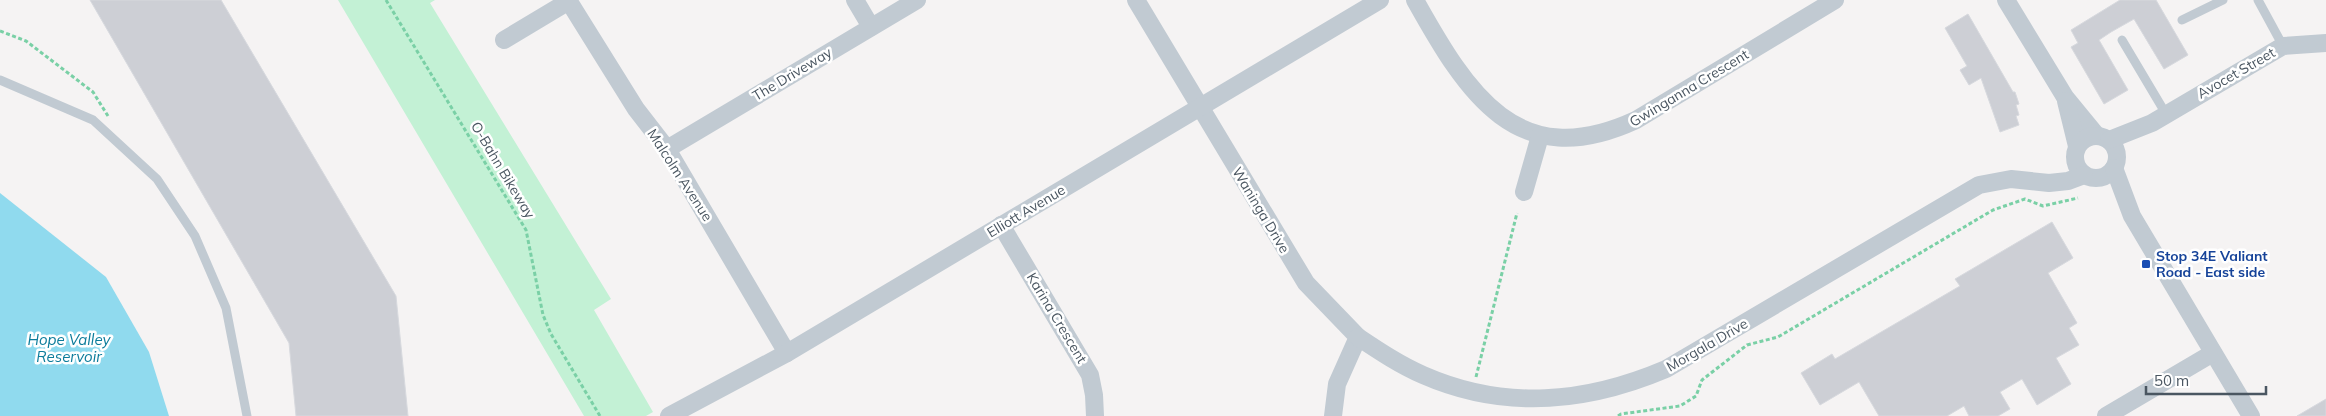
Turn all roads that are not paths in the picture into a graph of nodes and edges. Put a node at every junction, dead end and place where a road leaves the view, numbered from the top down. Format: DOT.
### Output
graph roads {
  1 [pos="568,0"];
  2 [pos="855,0"];
  3 [pos="917,0"];
  4 [pos="1136,0"];
  5 [pos="1380,0"];
  6 [pos="1415,0"];
  7 [pos="1835,0"];
  8 [pos="2006,0"];
  9 [pos="2223,0"];
  10 [pos="2258,0"];
  11 [pos="2182,20"];
  12 [pos="871,27"];
  13 [pos="504,40"];
  14 [pos="2122,40"];
  15 [pos="2326,43"];
  16 [pos="2284,46"];
  17 [pos="0,80"];
  18 [pos="2065,97"];
  19 [pos="1200,108"];
  20 [pos="2159,118"];
  21 [pos="1540,136"];
  22 [pos="2103,138"];
  23 [pos="666,149"];
  24 [pos="2076,153"];
  25 [pos="2115,162"];
  26 [pos="2091,177"];
  27 [pos="2036,181"];
  28 [pos="1524,192"];
  29 [pos="2132,216"];
  30 [pos="1001,225"];
  31 [pos="1358,337"];
  32 [pos="787,352"];
  33 [pos="2213,353"];
  34 [pos="247,416"];
  35 [pos="669,416"];
  36 [pos="1095,416"];
  37 [pos="1333,416"];
  38 [pos="2106,416"];
  39 [pos="2251,416"];
  1 -- 13 [label="street"];
  1 -- 23 [label="street, Malcolm Avenue"];
  2 -- 12 [label="street"];
  3 -- 12 [label="street, The Driveway"];
  4 -- 19 [label="street, Waninga Drive"];
  5 -- 19 [label="street, Elliott Avenue"];
  6 -- 21 [label="street, Gwinganna Crescent"];
  7 -- 21 [label="street, Gwinganna Crescent"];
  8 -- 18 [label="street"];
  9 -- 11 [label="lane"];
  10 -- 16 [label="lane"];
  12 -- 23 [label="street, The Driveway"];
  14 -- 20 [label="lane"];
  15 -- 16 [label="street, Avocet Street"];
  16 -- 20 [label="street, Avocet Street"];
  17 -- 34 [label="lane"];
  18 -- 22 [label="street"];
  18 -- 24 [label="street"];
  19 -- 30 [label="street, Elliott Avenue"];
  19 -- 31 [label="street, Waninga Drive"];
  20 -- 22 [label="street, Avocet Street"];
  20 -- 25 [label="street, Avocet Street"];
  21 -- 28 [label="street"];
  22 -- 24 [label="street"];
  22 -- 25 [label="street"];
  23 -- 32 [label="street, Malcolm Avenue"];
  24 -- 26 [label="street"];
  24 -- 27 [label="street"];
  25 -- 26 [label="street"];
  25 -- 29 [label="street"];
  26 -- 27 [label="street, Morgala Drive"];
  26 -- 29 [label="street"];
  27 -- 31 [label="street, Morgala Drive"];
  29 -- 33 [label="street"];
  30 -- 32 [label="street, Elliott Avenue"];
  30 -- 36 [label="street, Karina Crescent"];
  31 -- 37 [label="street"];
  32 -- 35 [label="street, Elliott Avenue"];
  33 -- 38 [label="street"];
  33 -- 39 [label="street"];
}
